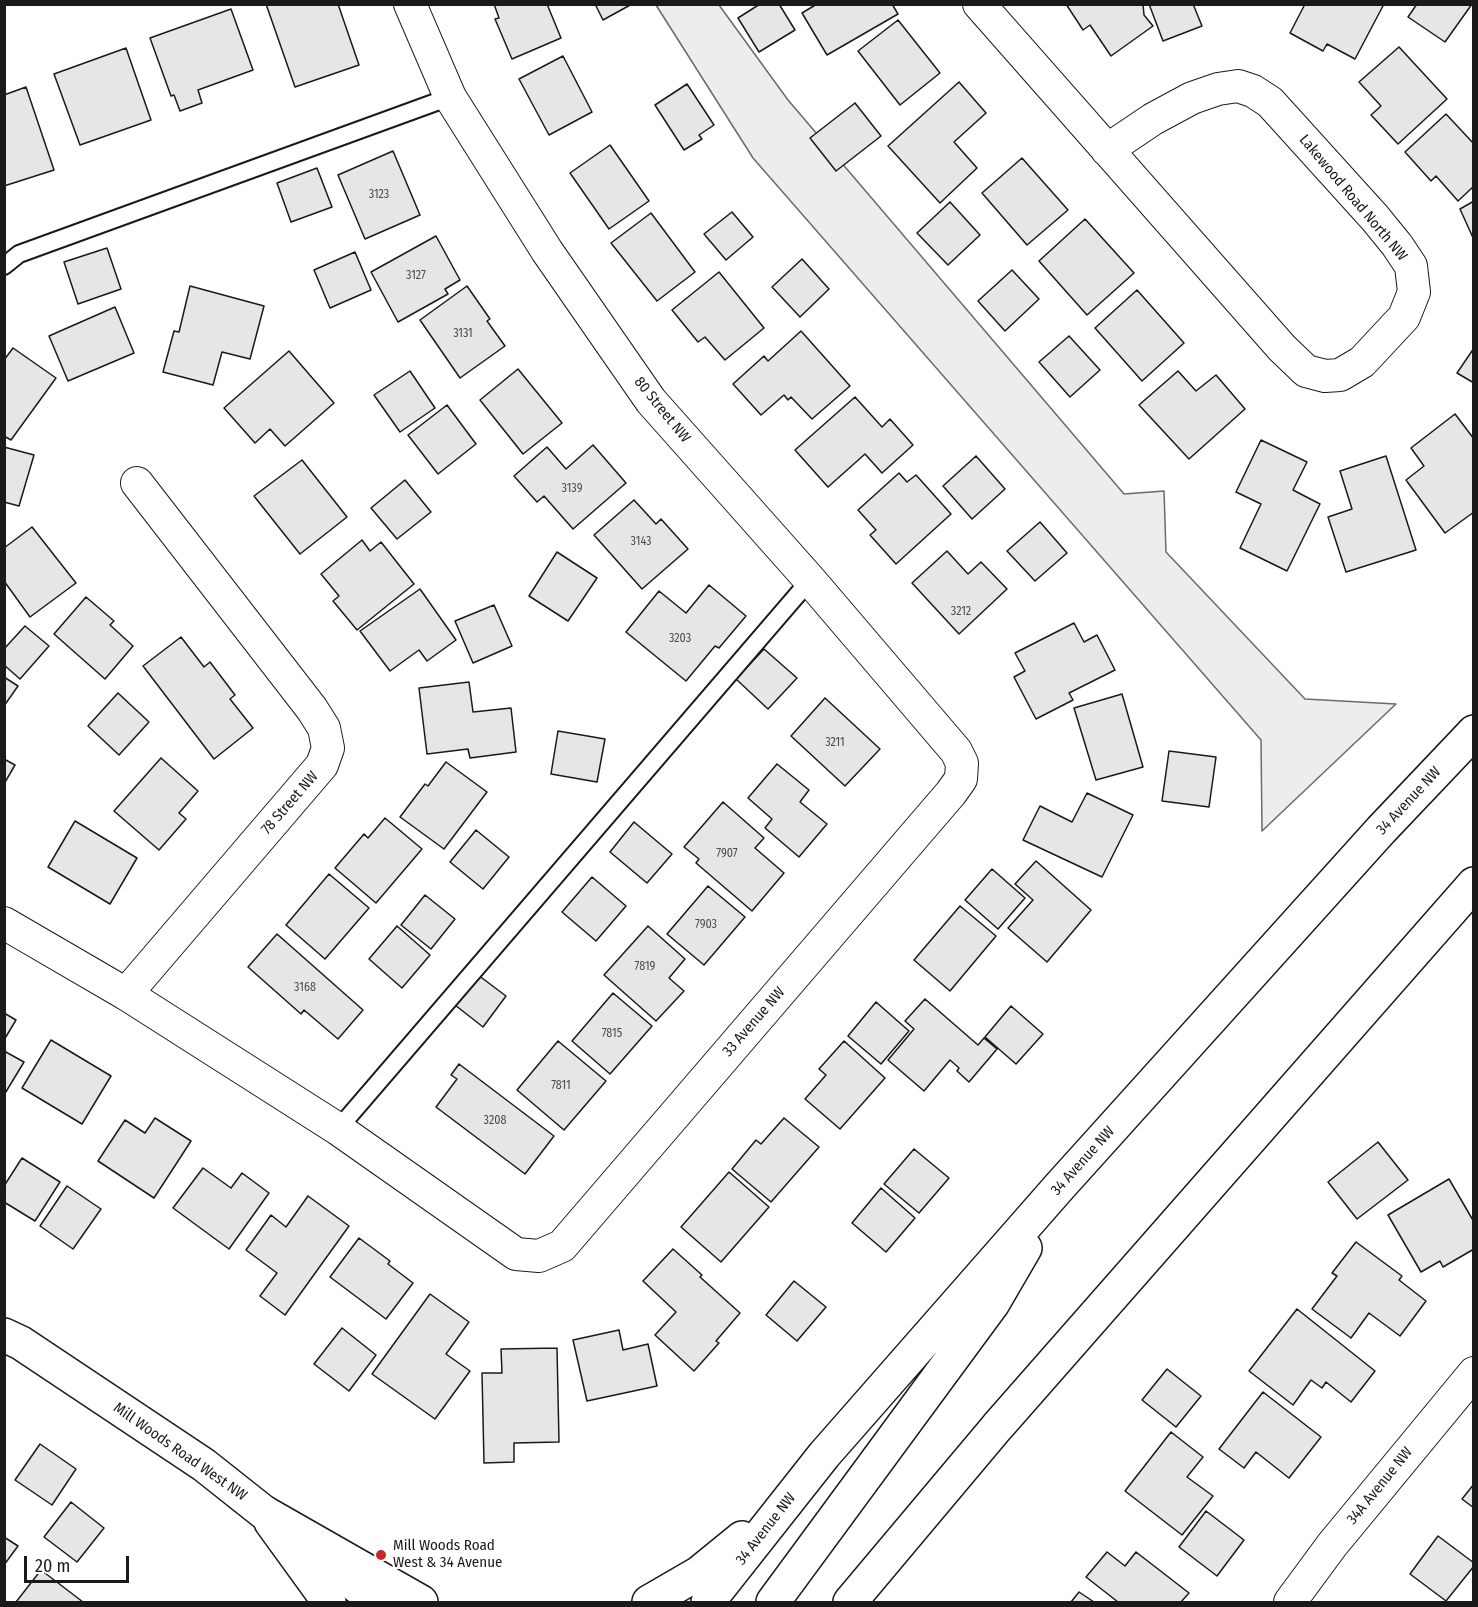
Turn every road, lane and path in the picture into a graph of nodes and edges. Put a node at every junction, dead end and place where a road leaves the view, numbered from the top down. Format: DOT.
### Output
graph roads {
  1 [pos="410,4"];
  2 [pos="979,4"];
  3 [pos="450,97"];
  4 [pos="1107,150"];
  5 [pos="4,266"];
  6 [pos="137,483"];
  7 [pos="810,580"];
  8 [pos="1473,732"];
  9 [pos="961,779"];
  10 [pos="1473,884"];
  11 [pos="4,923"];
  12 [pos="126,994"];
  13 [pos="338,1129"];
  14 [pos="1060,1186"];
  15 [pos="4,1335"];
  16 [pos="1473,1373"];
  17 [pos="791,1496"];
  18 [pos="265,1513"];
  19 [pos="329,1602"];
  20 [pos="377,1602"];
  21 [pos="421,1602"];
  22 [pos="649,1602"];
  23 [pos="708,1602"];
  24 [pos="772,1602"];
  25 [pos="850,1602"];
  26 [pos="1290,1602"];
  1 -- 3 [label="street, 80 Street NW"];
  2 -- 4 [label="street, Lakewood Road North NW"];
  3 -- 5 [label="lane"];
  3 -- 7 [label="street, 80 Street NW"];
  4 -- 4 [label="street, Lakewood Road North NW"];
  6 -- 12 [label="street, 78 Street NW"];
  7 -- 9 [label="street, 80 Street NW"];
  7 -- 13 [label="lane"];
  8 -- 14 [label="main road, 34 Avenue NW"];
  9 -- 13 [label="street, 33 Avenue NW"];
  10 -- 25 [label="main road"];
  11 -- 12 [label="street"];
  12 -- 13 [label="street"];
  14 -- 17 [label="main road, 34 Avenue NW"];
  14 -- 24 [label="main road"];
  15 -- 18 [label="main road, Mill Woods Road West NW"];
  16 -- 26 [label="street, 34A Avenue NW"];
  17 -- 22 [label="main road"];
  17 -- 23 [label="main road, 34 Avenue NW"];
  18 -- 19 [label="main road"];
  18 -- 20 [label="main road, Mill Woods Road West NW"];
  18 -- 21 [label="main road"];
}
